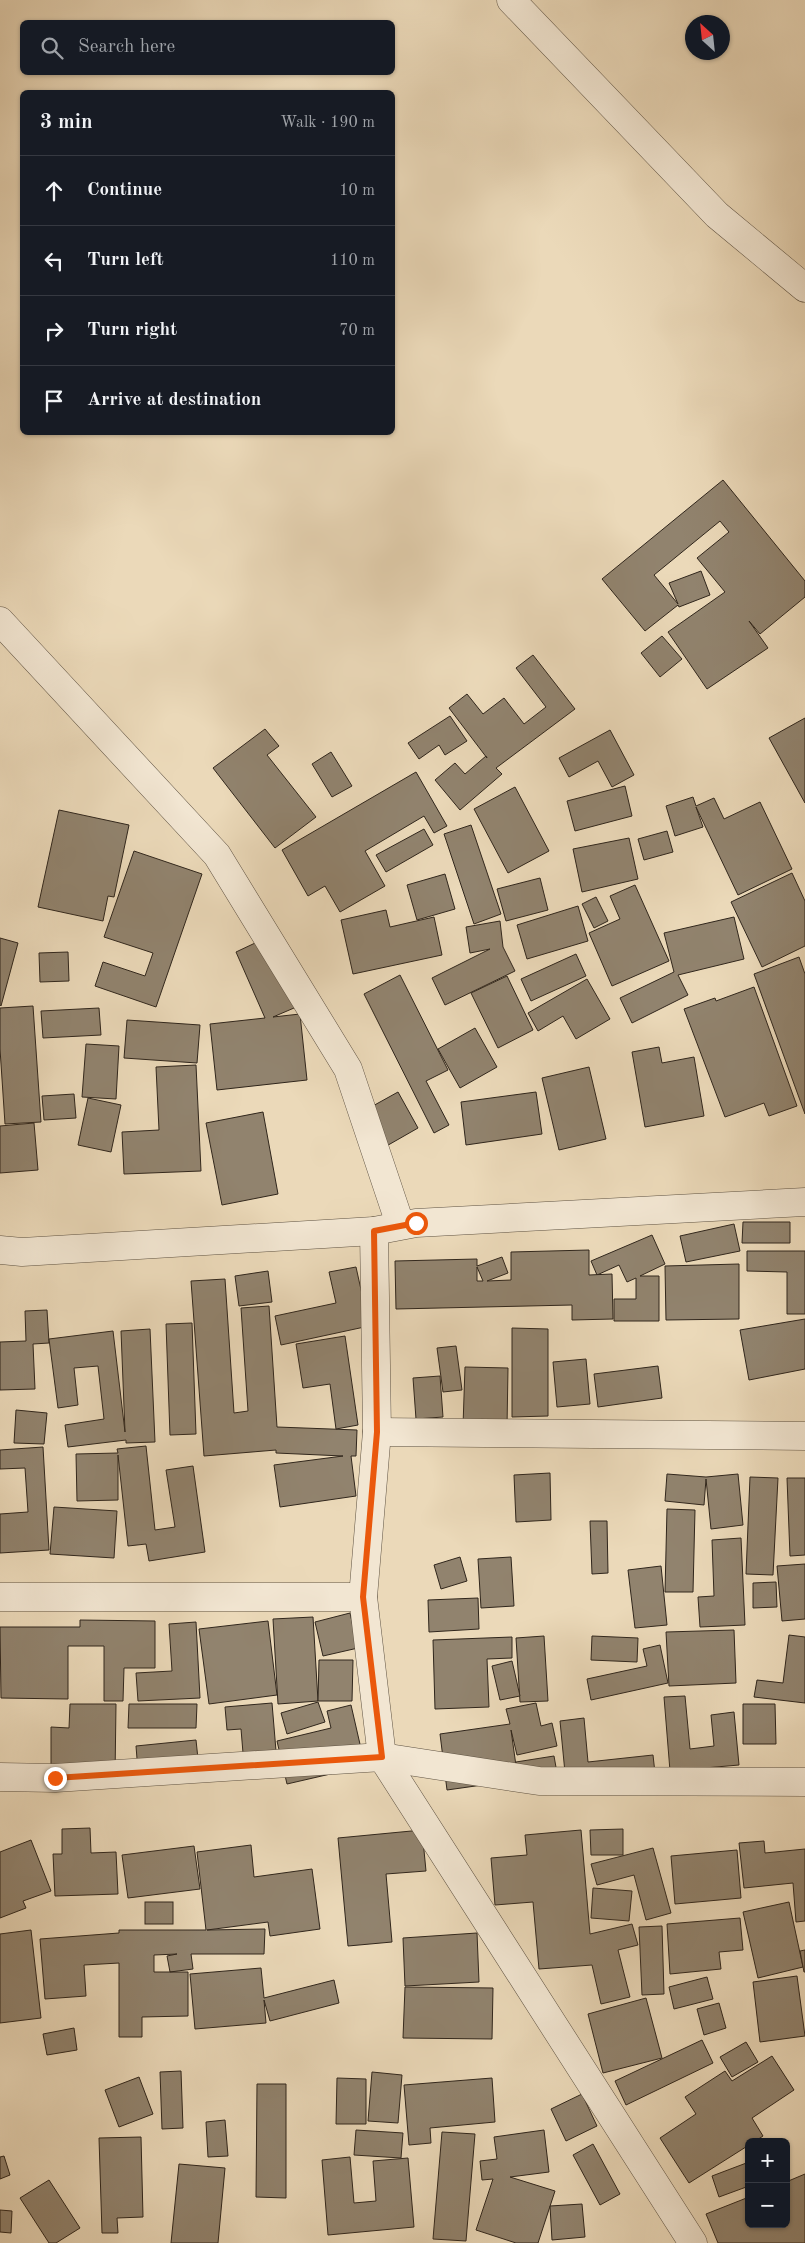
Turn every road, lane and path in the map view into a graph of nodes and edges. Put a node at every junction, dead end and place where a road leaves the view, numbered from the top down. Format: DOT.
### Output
graph roads {
  1 [pos="511,0"];
  2 [pos="805,288"];
  3 [pos="0,622"];
  4 [pos="805,1202"];
  5 [pos="400,1224"];
  6 [pos="374,1231"];
  7 [pos="0,1250"];
  8 [pos="377,1432"];
  9 [pos="805,1436"];
  10 [pos="0,1597"];
  11 [pos="363,1597"];
  12 [pos="382,1757"];
  13 [pos="0,1777"];
  14 [pos="805,1782"];
  15 [pos="693,2243"];
  1 -- 2 [label="street"];
  3 -- 5 [label="street"];
  4 -- 5 [label="street"];
  5 -- 6 [label="street"];
  6 -- 7 [label="street"];
  6 -- 8 [label="street"];
  8 -- 9 [label="street"];
  8 -- 11 [label="street"];
  10 -- 11 [label="street"];
  11 -- 12 [label="street"];
  12 -- 13 [label="street"];
  12 -- 14 [label="street"];
  12 -- 15 [label="street"];
}
